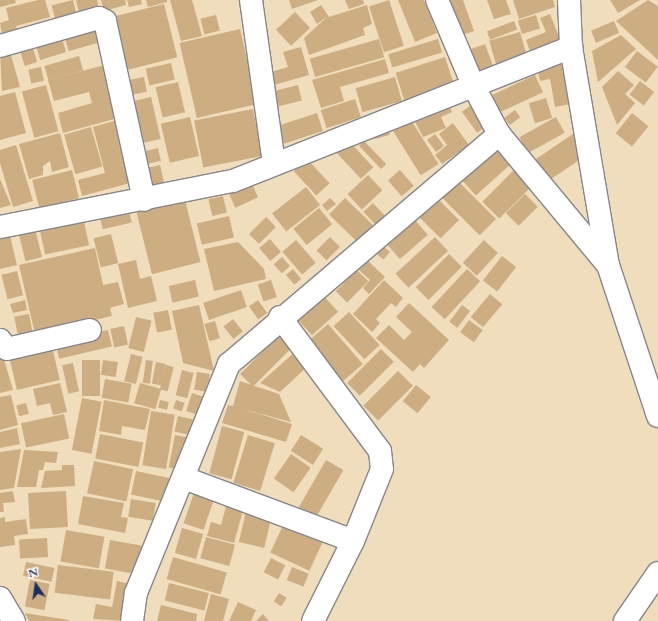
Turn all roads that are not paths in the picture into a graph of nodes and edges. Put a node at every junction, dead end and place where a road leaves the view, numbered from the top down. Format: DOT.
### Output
graph roads {
  1 [pos="251,0"];
  2 [pos="437,0"];
  3 [pos="569,0"];
  4 [pos="0,46"];
  5 [pos="572,47"];
  6 [pos="474,87"];
  7 [pos="499,134"];
  8 [pos="274,162"];
  9 [pos="144,200"];
  10 [pos="0,227"];
  11 [pos="608,265"];
  12 [pos="280,317"];
  13 [pos="90,330"];
  14 [pos="0,340"];
  15 [pos="658,416"];
  16 [pos="184,478"];
  17 [pos="353,541"];
  18 [pos="658,573"];
  19 [pos="0,598"];
  20 [pos="14,621"];
  21 [pos="132,621"];
  22 [pos="313,621"];
  23 [pos="625,621"];
  1 -- 8 [label="street"];
  2 -- 6 [label="street"];
  3 -- 5 [label="street"];
  4 -- 9 [label="street"];
  5 -- 6 [label="street"];
  5 -- 11 [label="street"];
  6 -- 7 [label="street"];
  6 -- 8 [label="street"];
  7 -- 11 [label="street"];
  7 -- 12 [label="street"];
  8 -- 9 [label="street"];
  9 -- 10 [label="street"];
  11 -- 15 [label="street"];
  12 -- 16 [label="street"];
  12 -- 17 [label="street"];
  13 -- 14 [label="street"];
  16 -- 17 [label="street"];
  16 -- 21 [label="street"];
  17 -- 22 [label="street"];
  18 -- 23 [label="street"];
  19 -- 20 [label="street"];
}
